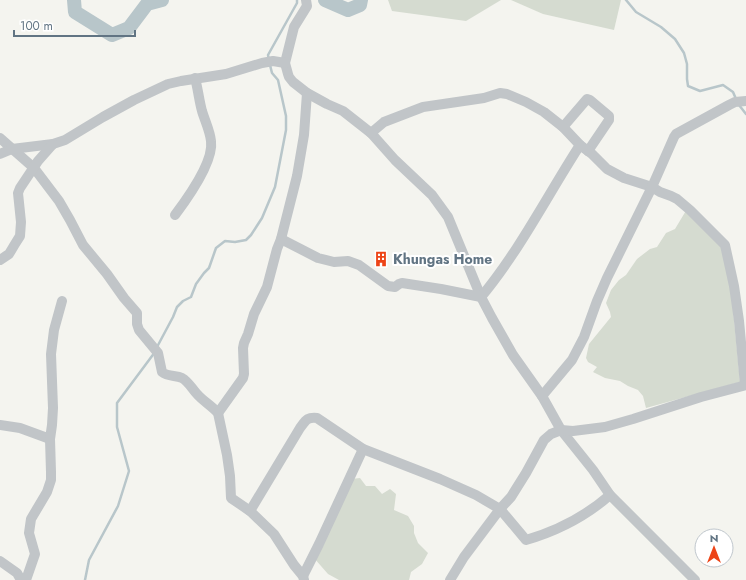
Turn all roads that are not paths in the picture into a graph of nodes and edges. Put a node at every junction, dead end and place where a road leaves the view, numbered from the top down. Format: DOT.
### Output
graph roads {
  1 [pos="306,0"];
  2 [pos="285,63"];
  3 [pos="195,78"];
  4 [pos="307,93"];
  5 [pos="740,102"];
  6 [pos="563,127"];
  7 [pos="371,133"];
  8 [pos="0,138"];
  9 [pos="53,144"];
  10 [pos="584,148"];
  11 [pos="12,149"];
  12 [pos="0,154"];
  13 [pos="34,168"];
  14 [pos="652,187"];
  15 [pos="175,216"];
  16 [pos="281,240"];
  17 [pos="0,260"];
  18 [pos="481,297"];
  19 [pos="62,301"];
  20 [pos="745,385"];
  21 [pos="542,396"];
  22 [pos="218,413"];
  23 [pos="0,425"];
  24 [pos="561,430"];
  25 [pos="50,439"];
  26 [pos="363,448"];
  27 [pos="610,495"];
  28 [pos="500,509"];
  29 [pos="250,511"];
  30 [pos="0,561"];
  31 [pos="303,578"];
  32 [pos="21,580"];
  33 [pos="26,580"];
  34 [pos="450,580"];
  35 [pos="694,580"];
  1 -- 2 [label="street"];
  2 -- 3 [label="street"];
  2 -- 4 [label="street"];
  3 -- 9 [label="street"];
  3 -- 15 [label="street"];
  4 -- 7 [label="street"];
  4 -- 16 [label="street"];
  5 -- 14 [label="street"];
  6 -- 7 [label="street"];
  6 -- 10 [label="street"];
  6 -- 10 [label="street"];
  7 -- 18 [label="street"];
  8 -- 11 [label="street"];
  9 -- 11 [label="street"];
  9 -- 13 [label="street"];
  10 -- 14 [label="street"];
  10 -- 18 [label="street"];
  11 -- 12 [label="street"];
  11 -- 13 [label="street"];
  13 -- 17 [label="street"];
  13 -- 22 [label="street"];
  14 -- 20 [label="street"];
  14 -- 21 [label="street"];
  16 -- 18 [label="street"];
  16 -- 22 [label="street"];
  18 -- 21 [label="street"];
  19 -- 25 [label="street"];
  20 -- 24 [label="street"];
  21 -- 24 [label="street"];
  22 -- 29 [label="street"];
  23 -- 25 [label="street"];
  24 -- 27 [label="street"];
  24 -- 28 [label="street"];
  25 -- 33 [label="street"];
  26 -- 28 [label="street"];
  26 -- 29 [label="street"];
  26 -- 31 [label="street"];
  27 -- 28 [label="street"];
  27 -- 35 [label="street"];
  28 -- 34 [label="street"];
  29 -- 31 [label="street"];
  30 -- 32 [label="street"];
}
